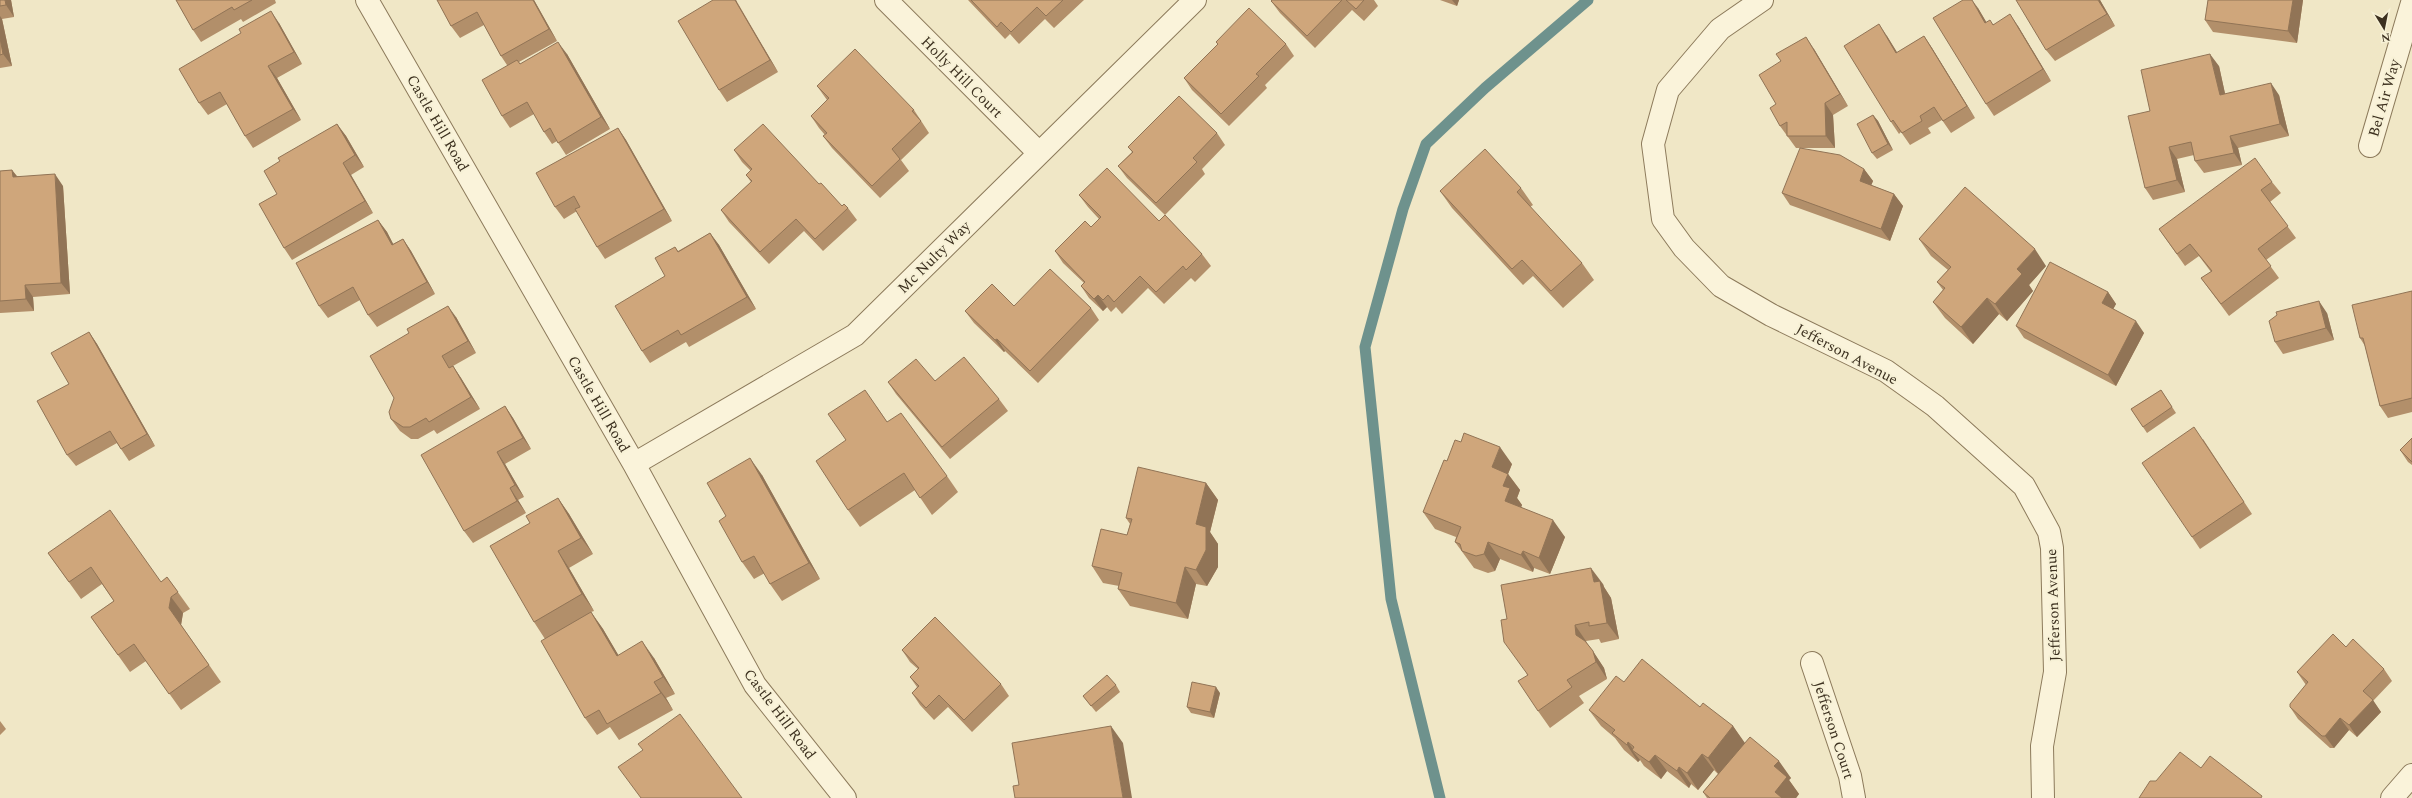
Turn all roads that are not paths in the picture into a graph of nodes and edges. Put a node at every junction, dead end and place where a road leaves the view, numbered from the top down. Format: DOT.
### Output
graph roads {
  1 [pos="367,0"];
  2 [pos="886,0"];
  3 [pos="1195,0"];
  4 [pos="1762,0"];
  5 [pos="2412,3"];
  6 [pos="2370,146"];
  7 [pos="1039,153"];
  8 [pos="634,464"];
  9 [pos="1812,663"];
  10 [pos="2412,775"];
  11 [pos="845,798"];
  12 [pos="1854,798"];
  13 [pos="2043,798"];
  14 [pos="2392,798"];
  1 -- 8 [label="street, Castle Hill Road"];
  2 -- 7 [label="street, Holly Hill Court"];
  3 -- 7 [label="street, Mc Nulty Way"];
  4 -- 13 [label="street, Jefferson Avenue"];
  5 -- 6 [label="street, Bel Air Way"];
  7 -- 8 [label="street, Mc Nulty Way"];
  8 -- 11 [label="street, Castle Hill Road"];
  9 -- 12 [label="street, Jefferson Court"];
  10 -- 14 [label="street"];
}
